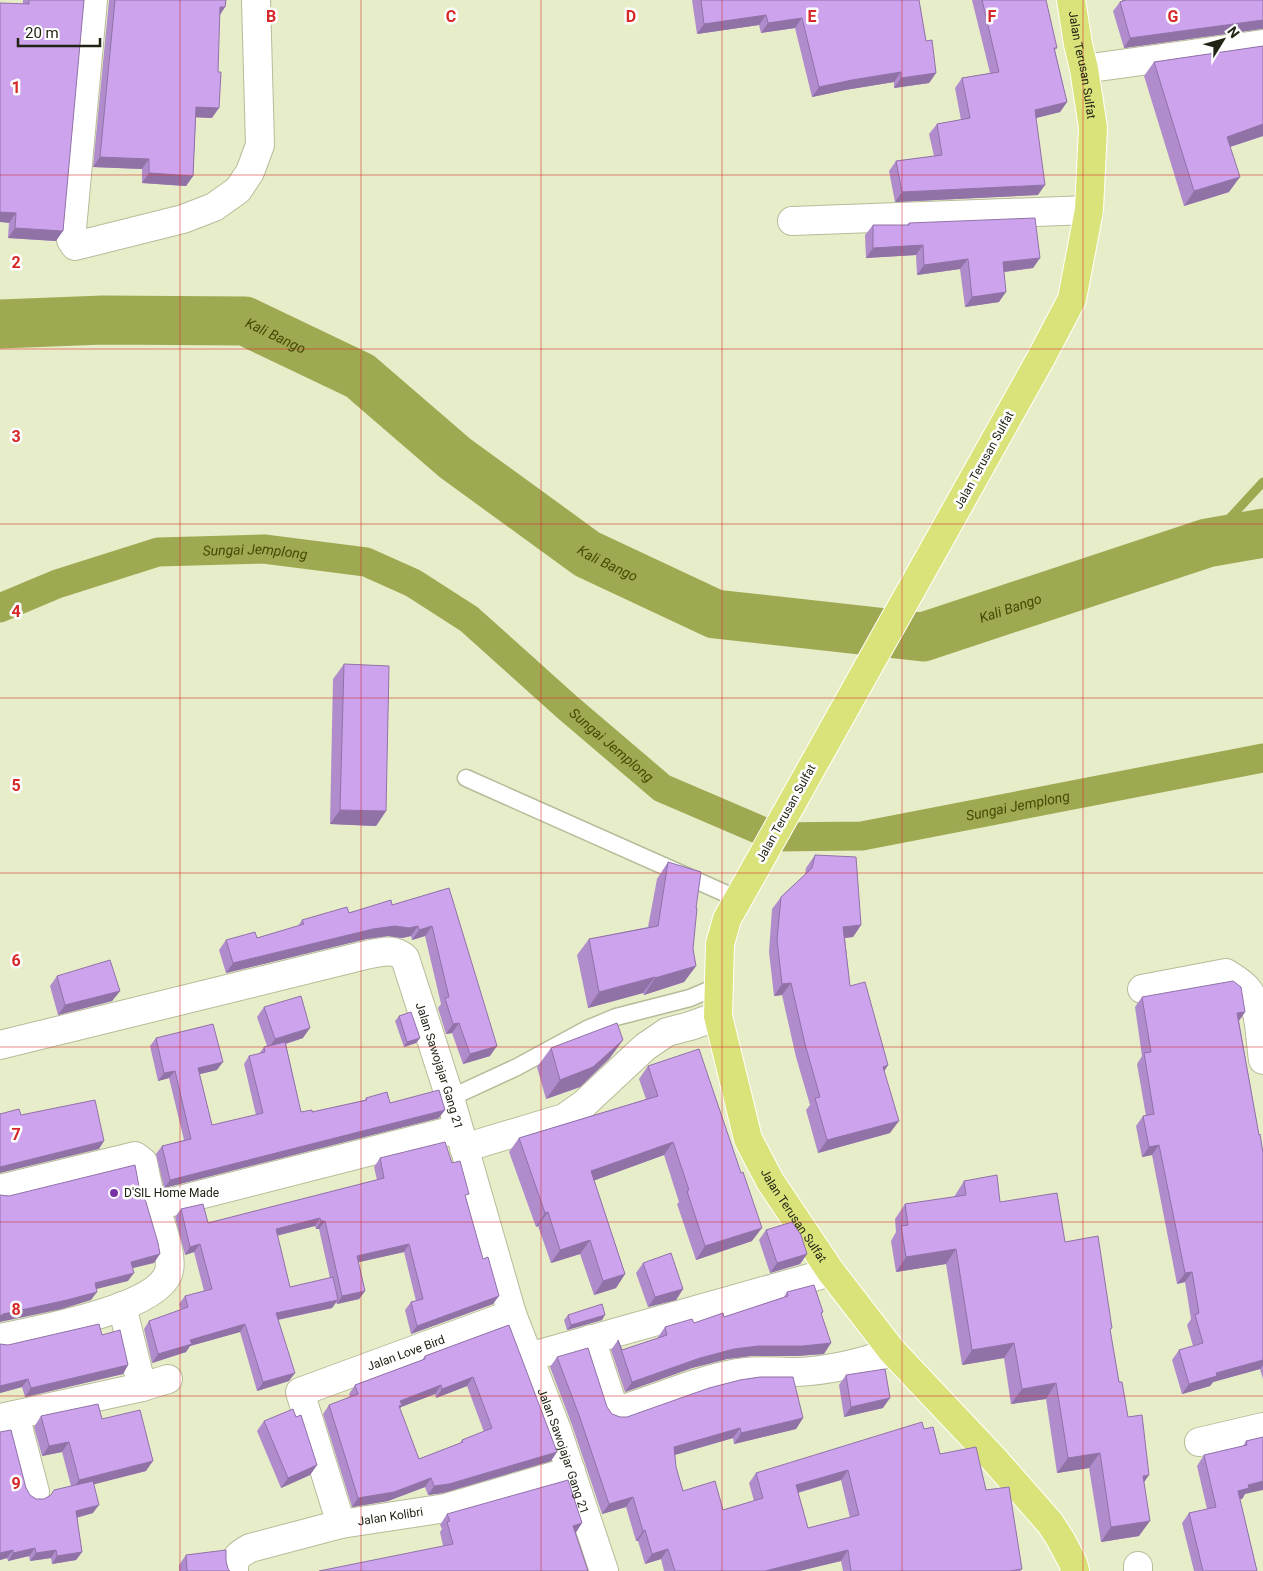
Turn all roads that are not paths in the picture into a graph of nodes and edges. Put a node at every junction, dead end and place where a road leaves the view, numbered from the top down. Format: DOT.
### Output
graph roads {
  1 [pos="93,0"];
  2 [pos="256,0"];
  3 [pos="1071,0"];
  4 [pos="1263,44"];
  5 [pos="1084,69"];
  6 [pos="1089,210"];
  7 [pos="792,221"];
  8 [pos="466,778"];
  9 [pos="738,899"];
  10 [pos="718,986"];
  11 [pos="1142,990"];
  12 [pos="718,1016"];
  13 [pos="0,1045"];
  14 [pos="1263,1060"];
  15 [pos="450,1098"];
  16 [pos="461,1138"];
  17 [pos="0,1189"];
  18 [pos="154,1203"];
  19 [pos="831,1272"];
  20 [pos="122,1306"];
  21 [pos="512,1314"];
  22 [pos="0,1338"];
  23 [pos="591,1339"];
  24 [pos="892,1351"];
  25 [pos="529,1357"];
  26 [pos="168,1379"];
  27 [pos="142,1387"];
  28 [pos="300,1392"];
  29 [pos="8,1417"];
  30 [pos="1263,1427"];
  31 [pos="1199,1442"];
  32 [pos="571,1470"];
  33 [pos="35,1492"];
  34 [pos="341,1524"];
  35 [pos="234,1571"];
  36 [pos="604,1571"];
  37 [pos="1075,1571"];
  1 -- 2 [label="street"];
  3 -- 5 [label="main road, Jalan Terusan Sulfat"];
  4 -- 5 [label="street"];
  5 -- 6 [label="main road, Jalan Terusan Sulfat"];
  6 -- 7 [label="street"];
  6 -- 9 [label="main road, Jalan Terusan Sulfat"];
  8 -- 9 [label="lane"];
  9 -- 10 [label="main road, Jalan Terusan Sulfat"];
  10 -- 12 [label="main road, Jalan Terusan Sulfat"];
  10 -- 15 [label="lane"];
  11 -- 14 [label="street"];
  12 -- 16 [label="street"];
  12 -- 19 [label="main road, Jalan Terusan Sulfat"];
  13 -- 15 [label="street, Jalan Sawojajar Gang 21"];
  15 -- 16 [label="street, Jalan Sawojajar Gang 21"];
  16 -- 18 [label="street"];
  16 -- 21 [label="street, Jalan Sawojajar Gang 21"];
  17 -- 18 [label="street"];
  18 -- 20 [label="street"];
  19 -- 23 [label="street"];
  19 -- 24 [label="main road, Jalan Terusan Sulfat"];
  20 -- 22 [label="street"];
  20 -- 27 [label="street"];
  21 -- 25 [label="street, Jalan Sawojajar Gang 21"];
  21 -- 28 [label="street, Jalan Love Bird"];
  23 -- 24 [label="street"];
  23 -- 25 [label="street"];
  24 -- 37 [label="main road, Jalan Terusan Sulfat"];
  25 -- 32 [label="street, Jalan Sawojajar Gang 21"];
  26 -- 27 [label="street"];
  27 -- 29 [label="street"];
  28 -- 34 [label="street, Jalan Kolibri"];
  29 -- 33 [label="street"];
  30 -- 31 [label="street"];
  32 -- 34 [label="street, Jalan Kolibri"];
  32 -- 36 [label="street, Jalan Sawojajar Gang 21"];
  34 -- 35 [label="street"];
}
